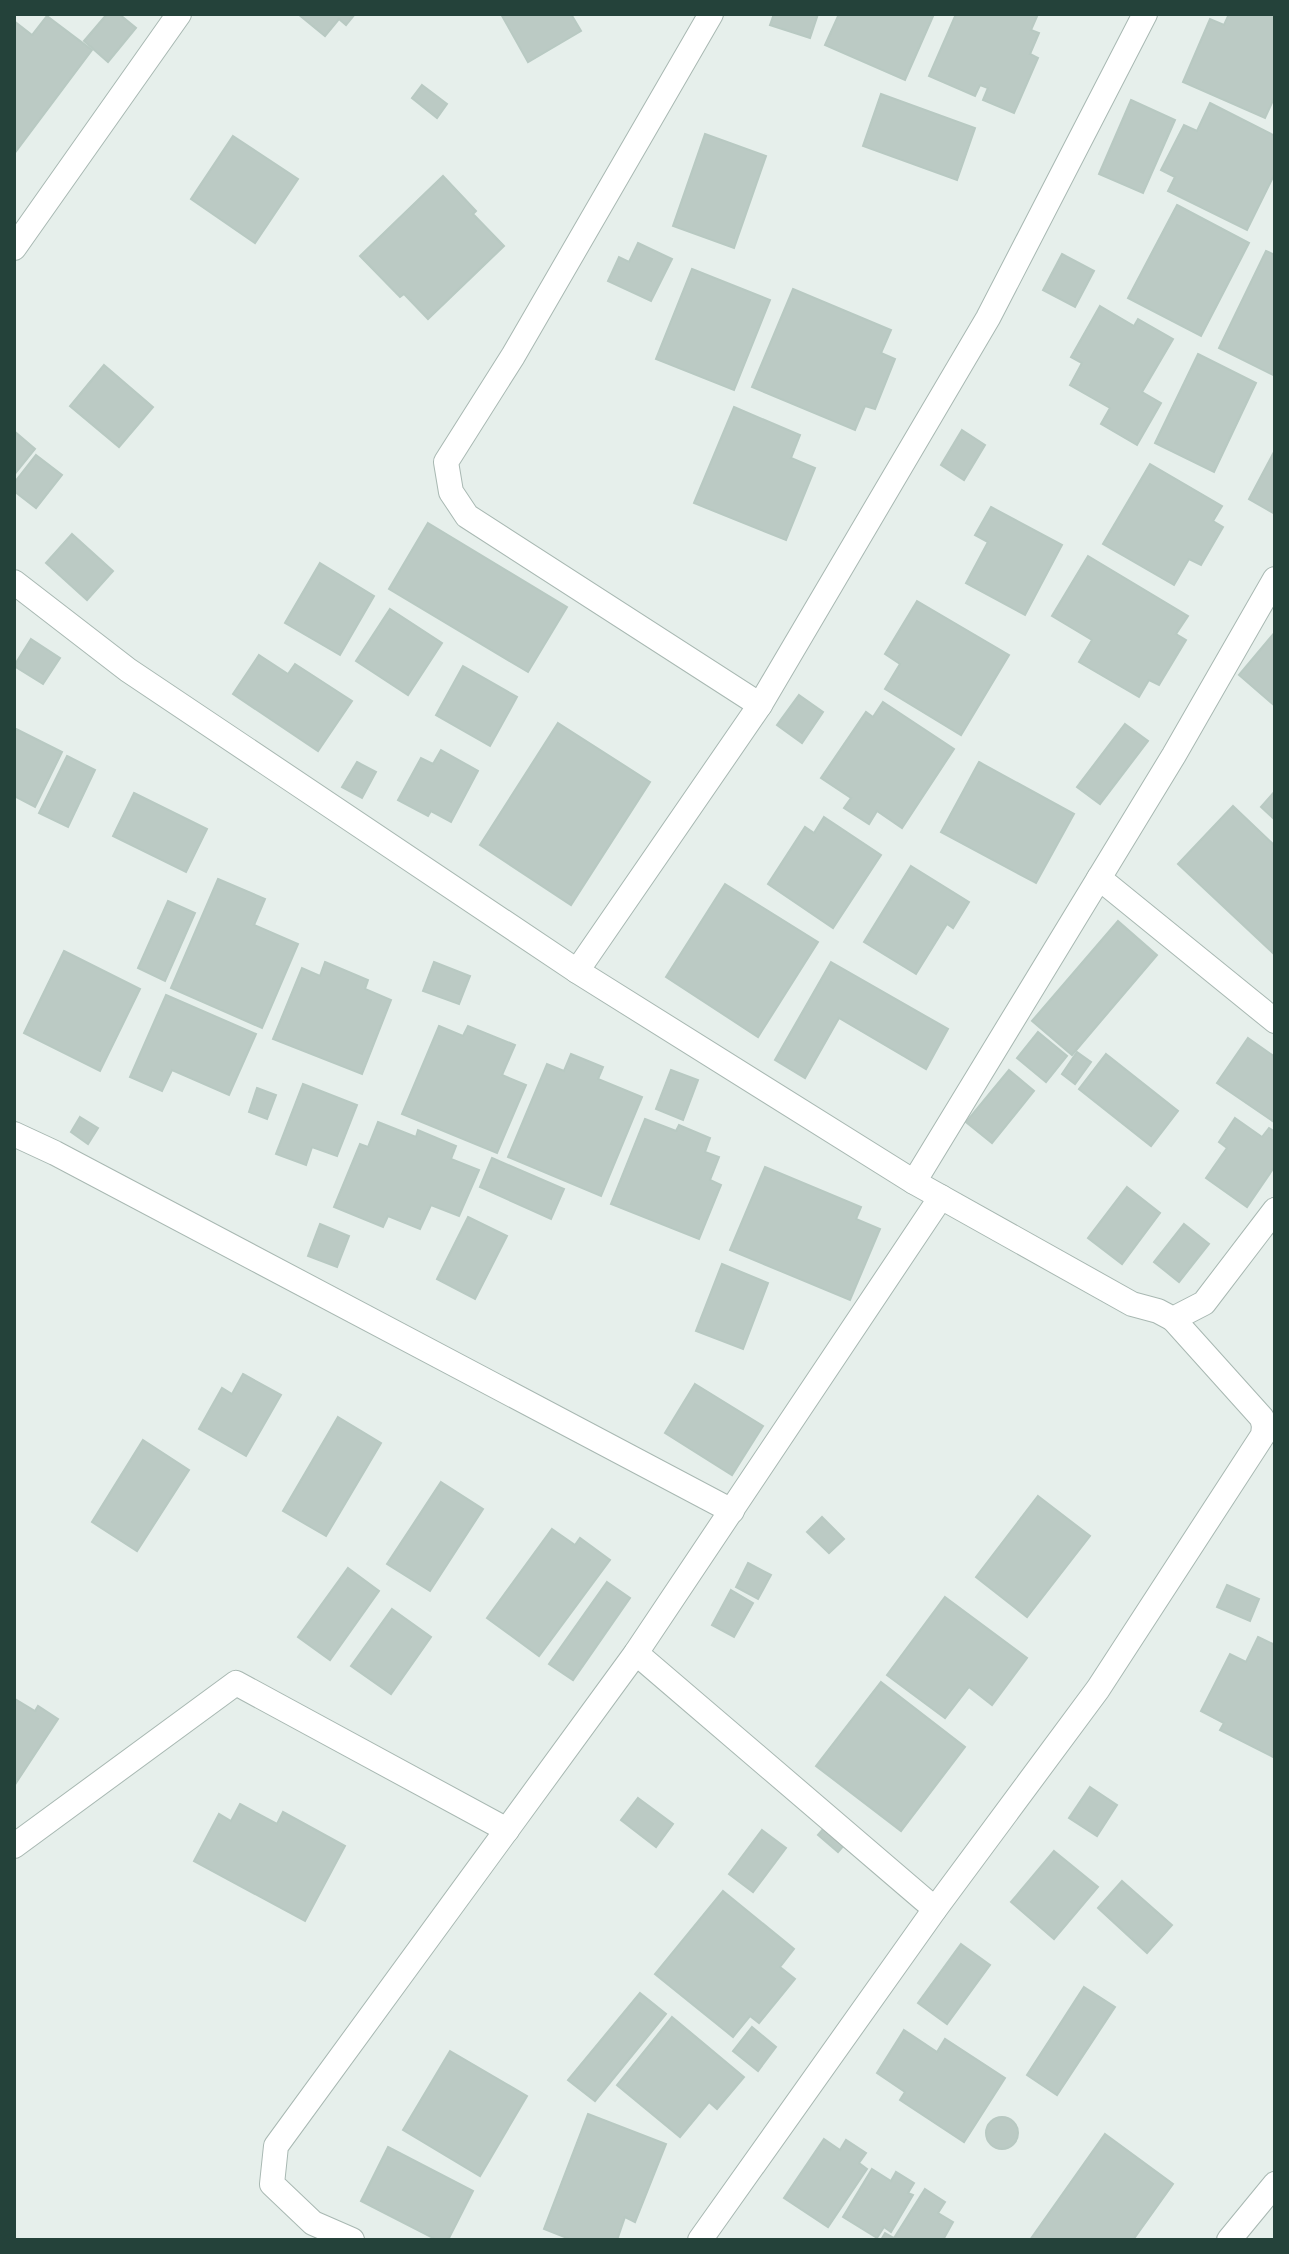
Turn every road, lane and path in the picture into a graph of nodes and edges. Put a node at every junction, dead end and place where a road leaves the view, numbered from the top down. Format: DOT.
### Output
graph roads {
  1 [pos="179,14"];
  2 [pos="711,14"];
  3 [pos="1145,14"];
  4 [pos="14,248"];
  5 [pos="1275,579"];
  6 [pos="14,582"];
  7 [pos="760,705"];
  8 [pos="1099,878"];
  9 [pos="577,971"];
  10 [pos="1275,1021"];
  11 [pos="14,1134"];
  12 [pos="914,1182"];
  13 [pos="941,1197"];
  14 [pos="1275,1210"];
  15 [pos="1173,1319"];
  16 [pos="732,1511"];
  17 [pos="636,1653"];
  18 [pos="507,1830"];
  19 [pos="14,1846"];
  20 [pos="935,1909"];
  21 [pos="1275,2184"];
  22 [pos="352,2240"];
  23 [pos="700,2240"];
  24 [pos="1229,2240"];
  1 -- 4 [label="street"];
  2 -- 7 [label="street"];
  3 -- 7 [label="street"];
  5 -- 8 [label="street"];
  6 -- 9 [label="street"];
  7 -- 9 [label="street"];
  8 -- 10 [label="street"];
  8 -- 12 [label="street"];
  9 -- 12 [label="street"];
  11 -- 16 [label="street"];
  12 -- 13 [label="street"];
  13 -- 15 [label="street"];
  13 -- 16 [label="street"];
  14 -- 15 [label="street"];
  15 -- 20 [label="street"];
  16 -- 17 [label="street"];
  17 -- 18 [label="street"];
  17 -- 20 [label="street"];
  18 -- 19 [label="street"];
  18 -- 22 [label="street"];
  20 -- 23 [label="street"];
  21 -- 24 [label="street"];
}
